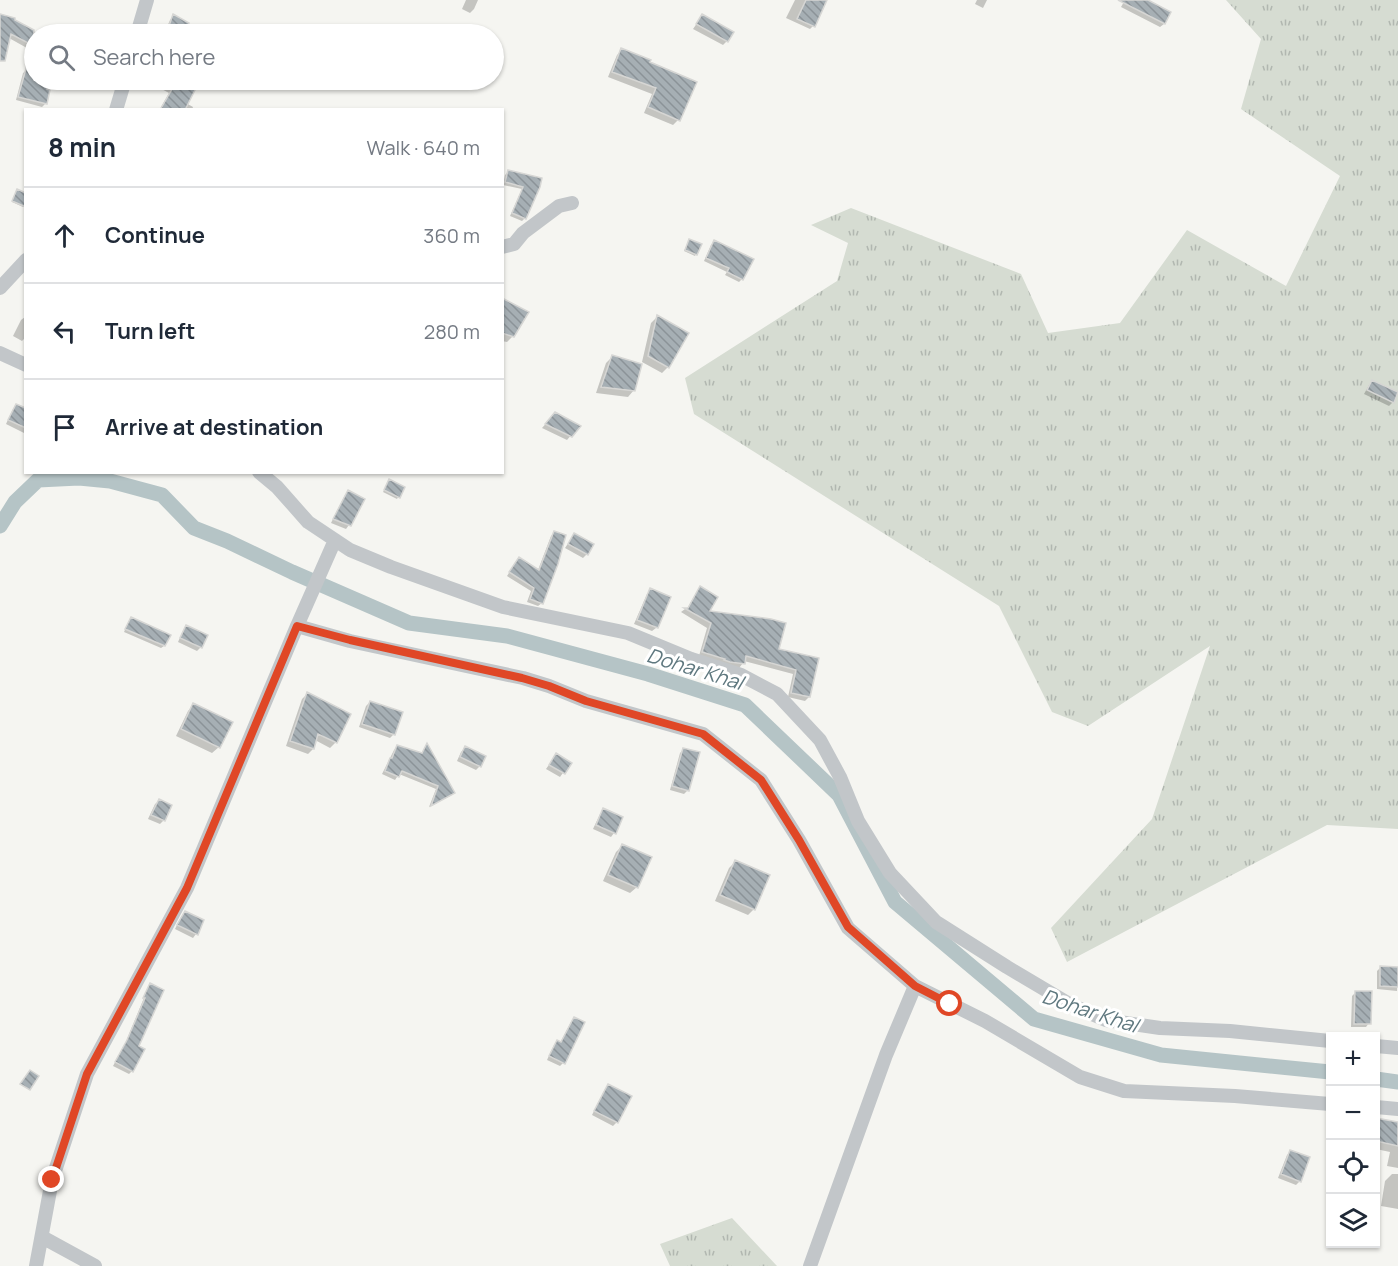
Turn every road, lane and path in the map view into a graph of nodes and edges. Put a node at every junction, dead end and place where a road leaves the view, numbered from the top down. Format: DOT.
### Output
graph roads {
  1 [pos="147,0"];
  2 [pos="140,24"];
  3 [pos="122,90"];
  4 [pos="117,108"];
  5 [pos="572,203"];
  6 [pos="504,246"];
  7 [pos="24,262"];
  8 [pos="0,288"];
  9 [pos="0,353"];
  10 [pos="24,364"];
  11 [pos="261,474"];
  12 [pos="334,540"];
  13 [pos="297,626"];
  14 [pos="915,986"];
  15 [pos="1326,1041"];
  16 [pos="1380,1046"];
  17 [pos="1398,1048"];
  18 [pos="1326,1104"];
  19 [pos="1380,1107"];
  20 [pos="1398,1109"];
  21 [pos="42,1237"];
  22 [pos="36,1266"];
  23 [pos="95,1266"];
  24 [pos="810,1266"];
  1 -- 2 [label="street"];
  3 -- 4 [label="street"];
  5 -- 6 [label="street"];
  7 -- 8 [label="street"];
  9 -- 10 [label="street"];
  11 -- 12 [label="street"];
  12 -- 13 [label="street"];
  12 -- 15 [label="street"];
  13 -- 14 [label="street"];
  13 -- 21 [label="street"];
  14 -- 18 [label="street"];
  14 -- 24 [label="street"];
  16 -- 17 [label="street"];
  19 -- 20 [label="street"];
  21 -- 22 [label="street"];
  21 -- 23 [label="street"];
}
